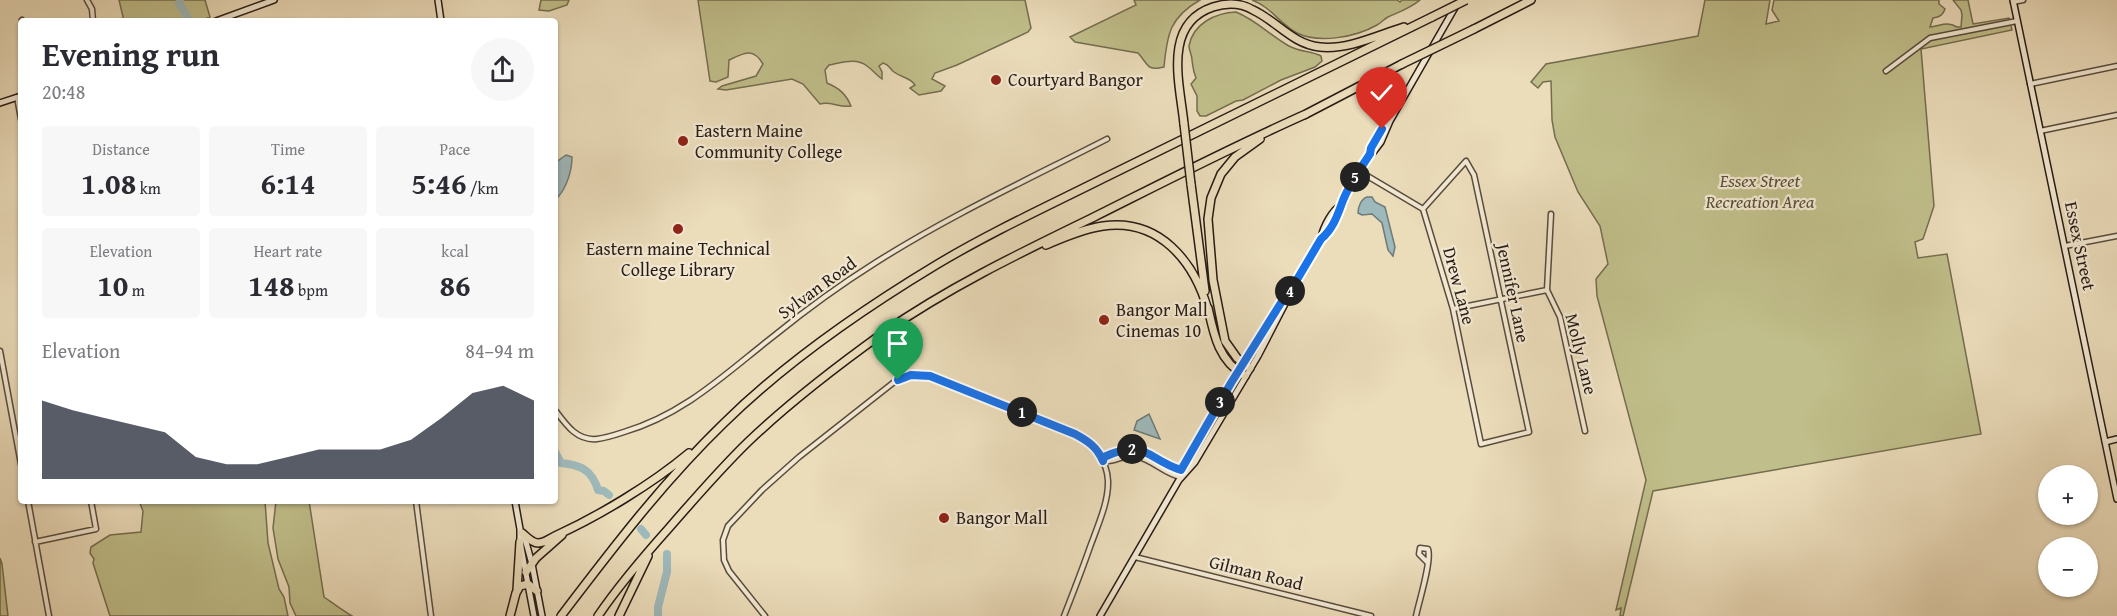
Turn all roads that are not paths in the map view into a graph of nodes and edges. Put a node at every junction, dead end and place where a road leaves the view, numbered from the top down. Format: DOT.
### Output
graph roads {
  1 [pos="87,0"];
  2 [pos="274,0"];
  3 [pos="438,0"];
  4 [pos="1460,0"];
  5 [pos="1466,0"];
  6 [pos="1531,0"];
  7 [pos="2023,0"];
  8 [pos="2013,1"];
  9 [pos="1432,17"];
  10 [pos="93,18"];
  11 [pos="224,18"];
  12 [pos="441,18"];
  13 [pos="2017,21"];
  14 [pos="2117,66"];
  15 [pos="1886,71"];
  16 [pos="2030,84"];
  17 [pos="18,96"];
  18 [pos="0,103"];
  19 [pos="1306,114"];
  20 [pos="2117,115"];
  21 [pos="2040,131"];
  22 [pos="1107,139"];
  23 [pos="1359,171"];
  24 [pos="1423,209"];
  25 [pos="1551,214"];
  26 [pos="2117,236"];
  27 [pos="2065,246"];
  28 [pos="975,277"];
  29 [pos="1292,288"];
  30 [pos="1547,290"];
  31 [pos="1501,300"];
  32 [pos="1453,309"];
  33 [pos="1208,310"];
  34 [pos="0,351"];
  35 [pos="1243,363"];
  36 [pos="1250,368"];
  37 [pos="1238,372"];
  38 [pos="1245,376"];
  39 [pos="558,414"];
  40 [pos="725,421"];
  41 [pos="1585,431"];
  42 [pos="2117,439"];
  43 [pos="2104,442"];
  44 [pos="1481,444"];
  45 [pos="18,448"];
  46 [pos="1103,461"];
  47 [pos="1183,473"];
  48 [pos="2117,499"];
  49 [pos="29,504"];
  50 [pos="92,504"];
  51 [pos="416,504"];
  52 [pos="516,504"];
  53 [pos="521,531"];
  54 [pos="564,533"];
  55 [pos="36,542"];
  56 [pos="520,542"];
  57 [pos="649,550"];
  58 [pos="1134,556"];
  59 [pos="1428,562"];
  60 [pos="532,564"];
  61 [pos="526,573"];
  62 [pos="528,584"];
  63 [pos="537,591"];
  64 [pos="516,593"];
  65 [pos="50,616"];
  66 [pos="431,616"];
  67 [pos="510,616"];
  68 [pos="534,616"];
  69 [pos="542,616"];
  70 [pos="561,616"];
  71 [pos="598,616"];
  72 [pos="619,616"];
  73 [pos="765,616"];
  74 [pos="1064,616"];
  75 [pos="1100,616"];
  76 [pos="1371,616"];
  77 [pos="1416,616"];
  1 -- 10 [label="street"];
  2 -- 11 [label="main road"];
  3 -- 12 [label="main road"];
  4 -- 23 [label="main road"];
  5 -- 9 [label="highway, bridge"];
  6 -- 19 [label="highway, bridge"];
  7 -- 8 [label="street"];
  8 -- 13 [label="main road, Essex Street"];
  9 -- 33 [label="highway, bridge"];
  9 -- 40 [label="highway"];
  13 -- 15 [label="street"];
  13 -- 16 [label="main road, Essex Street"];
  14 -- 16 [label="street"];
  16 -- 21 [label="main road, Essex Street"];
  17 -- 18 [label="main road"];
  19 -- 28 [label="highway"];
  19 -- 35 [label="highway"];
  20 -- 21 [label="street"];
  21 -- 27 [label="main road, Essex Street"];
  22 -- 39 [label="street, Sylvan Road"];
  23 -- 24 [label="street"];
  23 -- 29 [label="main road"];
  24 -- 31 [label="street, Jennifer Lane"];
  24 -- 32 [label="street, Drew Lane"];
  25 -- 30 [label="street, Molly Lane"];
  26 -- 27 [label="street"];
  27 -- 43 [label="main road, Essex Street"];
  28 -- 33 [label="highway"];
  28 -- 57 [label="highway"];
  29 -- 35 [label="main road"];
  29 -- 36 [label="main road"];
  30 -- 31 [label="street"];
  30 -- 41 [label="street, Molly Lane"];
  31 -- 32 [label="street"];
  31 -- 44 [label="street, Jennifer Lane"];
  32 -- 44 [label="street, Drew Lane"];
  33 -- 37 [label="highway"];
  34 -- 45 [label="street"];
  35 -- 36 [label="highway"];
  35 -- 37 [label="main road"];
  36 -- 38 [label="main road"];
  37 -- 38 [label="highway"];
  37 -- 47 [label="main road"];
  38 -- 47 [label="main road"];
  40 -- 54 [label="highway"];
  40 -- 70 [label="highway"];
  42 -- 43 [label="main road"];
  43 -- 48 [label="main road, Essex Street"];
  46 -- 47 [label="street"];
  46 -- 73 [label="street"];
  46 -- 74 [label="street"];
  47 -- 58 [label="main road"];
  49 -- 55 [label="street"];
  50 -- 55 [label="street"];
  51 -- 66 [label="street"];
  52 -- 53 [label="main road"];
  53 -- 54 [label="highway"];
  53 -- 56 [label="main road"];
  53 -- 60 [label="main road"];
  54 -- 60 [label="highway"];
  55 -- 65 [label="street"];
  56 -- 61 [label="main road"];
  56 -- 64 [label="highway"];
  57 -- 71 [label="highway"];
  57 -- 72 [label="highway"];
  58 -- 75 [label="main road"];
  58 -- 76 [label="street, Gilman Road"];
  59 -- 77 [label="street"];
  60 -- 61 [label="highway"];
  60 -- 63 [label="main road"];
  61 -- 62 [label="main road"];
  62 -- 63 [label="highway"];
  62 -- 64 [label="highway"];
  62 -- 68 [label="main road"];
  63 -- 69 [label="main road"];
  64 -- 67 [label="highway"];
}
